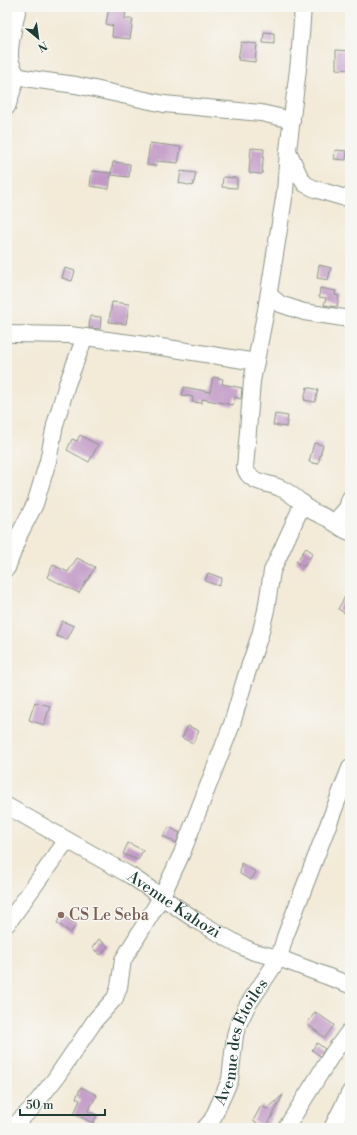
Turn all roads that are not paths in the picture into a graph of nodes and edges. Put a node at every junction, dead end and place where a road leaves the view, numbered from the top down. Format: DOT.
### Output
graph roads {
  1 [pos="18,7"];
  2 [pos="303,7"];
  3 [pos="17,76"];
  4 [pos="7,107"];
  5 [pos="292,120"];
  6 [pos="288,150"];
  7 [pos="350,198"];
  8 [pos="269,295"];
  9 [pos="350,320"];
  10 [pos="7,332"];
  11 [pos="85,337"];
  12 [pos="256,362"];
  13 [pos="350,498"];
  14 [pos="303,503"];
  15 [pos="334,523"];
  16 [pos="350,532"];
  17 [pos="7,568"];
  18 [pos="350,768"];
  19 [pos="7,806"];
  20 [pos="67,840"];
  21 [pos="162,896"];
  22 [pos="7,924"];
  23 [pos="279,958"];
  24 [pos="350,985"];
  25 [pos="350,1030"];
  26 [pos="350,1092"];
  27 [pos="12,1128"];
  28 [pos="205,1128"];
  29 [pos="286,1128"];
  30 [pos="332,1128"];
  1 -- 3 [label="street"];
  2 -- 5 [label="street"];
  3 -- 4 [label="street"];
  3 -- 5 [label="street"];
  5 -- 6 [label="street"];
  6 -- 7 [label="street"];
  6 -- 8 [label="street"];
  8 -- 9 [label="street"];
  8 -- 12 [label="street"];
  10 -- 11 [label="street"];
  11 -- 12 [label="street"];
  11 -- 17 [label="street"];
  12 -- 14 [label="street"];
  13 -- 15 [label="street"];
  14 -- 15 [label="street"];
  14 -- 21 [label="street"];
  15 -- 16 [label="street"];
  18 -- 23 [label="street, Avenue des Etoiles"];
  19 -- 20 [label="street, Avenue Kahozi"];
  20 -- 21 [label="street, Avenue Kahozi"];
  20 -- 22 [label="street"];
  21 -- 23 [label="street, Avenue Kahozi"];
  21 -- 27 [label="street"];
  23 -- 24 [label="street, Avenue Kahozi"];
  23 -- 28 [label="street, Avenue des Etoiles"];
  25 -- 29 [label="street"];
  26 -- 30 [label="street"];
}
